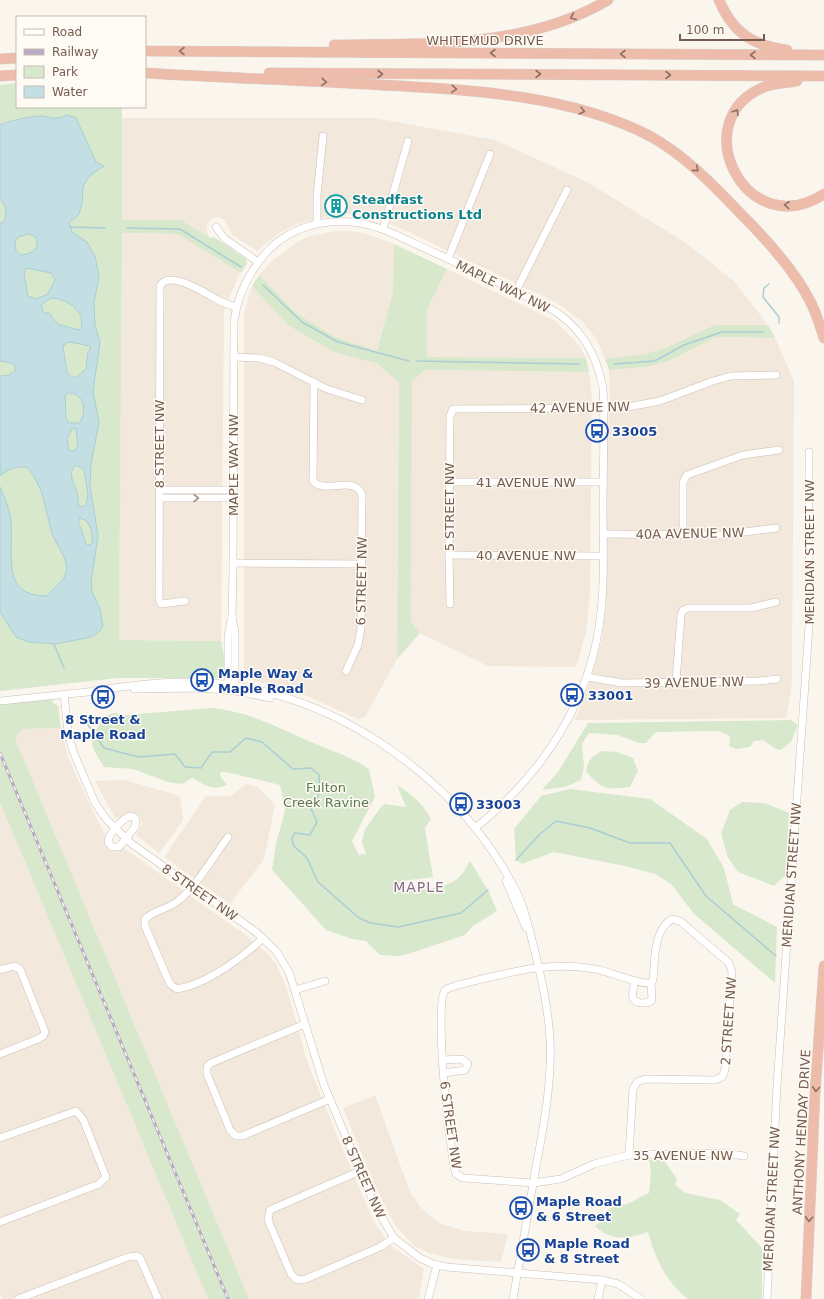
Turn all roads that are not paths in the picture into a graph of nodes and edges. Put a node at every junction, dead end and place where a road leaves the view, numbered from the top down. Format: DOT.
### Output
graph roads {
  1 [pos="608,0"];
  2 [pos="720,0"];
  3 [pos="146,51"];
  4 [pos="203,51"];
  5 [pos="822,55"];
  6 [pos="16,58"];
  7 [pos="0,60"];
  8 [pos="146,73"];
  9 [pos="146,73"];
  10 [pos="16,75"];
  11 [pos="0,76"];
  12 [pos="822,76"];
  13 [pos="323,136"];
  14 [pos="408,141"];
  15 [pos="490,154"];
  16 [pos="567,190"];
  17 [pos="824,194"];
  18 [pos="317,224"];
  19 [pos="216,227"];
  20 [pos="382,229"];
  21 [pos="448,259"];
  22 [pos="258,262"];
  23 [pos="516,291"];
  24 [pos="236,307"];
  25 [pos="824,338"];
  26 [pos="234,357"];
  27 [pos="776,375"];
  28 [pos="314,382"];
  29 [pos="362,400"];
  30 [pos="604,409"];
  31 [pos="452,410"];
  32 [pos="779,450"];
  33 [pos="809,452"];
  34 [pos="449,482"];
  35 [pos="603,482"];
  36 [pos="160,490"];
  37 [pos="232,490"];
  38 [pos="160,498"];
  39 [pos="232,498"];
  40 [pos="776,528"];
  41 [pos="603,534"];
  42 [pos="683,534"];
  43 [pos="449,555"];
  44 [pos="602,556"];
  45 [pos="233,563"];
  46 [pos="362,564"];
  47 [pos="185,601"];
  48 [pos="776,602"];
  49 [pos="450,604"];
  50 [pos="346,671"];
  51 [pos="587,677"];
  52 [pos="777,679"];
  53 [pos="676,681"];
  54 [pos="232,688"];
  55 [pos="64,694"];
  56 [pos="0,701"];
  57 [pos="475,828"];
  58 [pos="115,829"];
  59 [pos="228,837"];
  60 [pos="125,839"];
  61 [pos="192,887"];
  62 [pos="263,938"];
  63 [pos="824,966"];
  64 [pos="540,967"];
  65 [pos="0,970"];
  66 [pos="635,980"];
  67 [pos="325,981"];
  68 [pos="651,983"];
  69 [pos="295,990"];
  70 [pos="305,1024"];
  71 [pos="0,1054"];
  72 [pos="443,1060"];
  73 [pos="444,1073"];
  74 [pos="330,1099"];
  75 [pos="0,1138"];
  76 [pos="629,1155"];
  77 [pos="744,1156"];
  78 [pos="360,1171"];
  79 [pos="460,1177"];
  80 [pos="533,1183"];
  81 [pos="0,1222"];
  82 [pos="394,1238"];
  83 [pos="437,1265"];
  84 [pos="517,1273"];
  85 [pos="602,1280"];
  86 [pos="18,1299"];
  87 [pos="158,1299"];
  88 [pos="428,1299"];
  89 [pos="513,1299"];
  90 [pos="598,1299"];
  91 [pos="641,1299"];
  92 [pos="767,1299"];
  93 [pos="806,1299"];
  1 -- 4 [label="highway, one-way"];
  2 -- 5 [label="highway"];
  4 -- 3 [label="highway, WHITEMUD DRIVE, one-way"];
  5 -- 4 [label="highway, WHITEMUD DRIVE, one-way"];
  6 -- 7 [label="highway"];
  8 -- 12 [label="highway, one-way"];
  9 -- 25 [label="highway, one-way"];
  10 -- 11 [label="highway"];
  17 -- 12 [label="highway, one-way"];
  13 -- 18 [label="street"];
  14 -- 20 [label="street"];
  15 -- 21 [label="street"];
  16 -- 23 [label="street"];
  18 -- 20 [label="street, MAPLE WAY NW"];
  18 -- 22 [label="street, MAPLE WAY NW"];
  19 -- 22 [label="street"];
  20 -- 21 [label="street, MAPLE WAY NW"];
  21 -- 23 [label="street, MAPLE WAY NW"];
  22 -- 24 [label="street, MAPLE WAY NW"];
  23 -- 30 [label="street, MAPLE WAY NW"];
  24 -- 26 [label="street, MAPLE WAY NW"];
  24 -- 36 [label="street, 8 STREET NW"];
  26 -- 28 [label="street"];
  26 -- 37 [label="street, MAPLE WAY NW"];
  27 -- 30 [label="street, 42 AVENUE NW"];
  28 -- 29 [label="street"];
  28 -- 46 [label="street, 6 STREET NW"];
  30 -- 31 [label="street, 42 AVENUE NW"];
  30 -- 35 [label="street, MAPLE WAY NW"];
  31 -- 34 [label="street, 5 STREET NW"];
  32 -- 42 [label="street"];
  33 -- 92 [label="street, MERIDIAN STREET NW"];
  34 -- 35 [label="street, 41 AVENUE NW"];
  34 -- 43 [label="street, 5 STREET NW"];
  35 -- 41 [label="street, MAPLE WAY NW"];
  36 -- 37 [label="street"];
  36 -- 38 [label="street, 8 STREET NW"];
  37 -- 39 [label="street, MAPLE WAY NW"];
  38 -- 39 [label="street, one-way"];
  38 -- 47 [label="street, 8 STREET NW"];
  39 -- 45 [label="street, MAPLE WAY NW"];
  40 -- 42 [label="street, 40A AVENUE NW"];
  41 -- 42 [label="street, 40A AVENUE NW"];
  41 -- 44 [label="street, MAPLE WAY NW"];
  43 -- 44 [label="street, 40 AVENUE NW"];
  43 -- 49 [label="street, 5 STREET NW"];
  44 -- 51 [label="street, MAPLE WAY NW"];
  45 -- 46 [label="street"];
  45 -- 54 [label="street, MAPLE WAY NW"];
  46 -- 50 [label="street, 6 STREET NW"];
  48 -- 53 [label="street"];
  51 -- 53 [label="street, 39 AVENUE NW"];
  51 -- 57 [label="street, MAPLE WAY NW"];
  52 -- 53 [label="street, 39 AVENUE NW"];
  54 -- 55 [label="street"];
  54 -- 57 [label="street"];
  55 -- 56 [label="street"];
  55 -- 58 [label="street, 8 STREET NW"];
  57 -- 64 [label="street"];
  58 -- 60 [label="street, 8 STREET NW"];
  58 -- 60 [label="street"];
  58 -- 60 [label="street"];
  59 -- 61 [label="street"];
  60 -- 61 [label="street, 8 STREET NW"];
  61 -- 62 [label="street, 8 STREET NW"];
  61 -- 62 [label="street"];
  62 -- 69 [label="street, 8 STREET NW"];
  63 -- 93 [label="highway, ANTHONY HENDAY DRIVE, one-way"];
  64 -- 66 [label="street"];
  64 -- 72 [label="street, 6 STREET NW"];
  64 -- 80 [label="street"];
  65 -- 71 [label="street"];
  66 -- 68 [label="street"];
  66 -- 68 [label="street"];
  67 -- 69 [label="street"];
  68 -- 76 [label="street, 2 STREET NW"];
  69 -- 70 [label="street, 8 STREET NW"];
  70 -- 74 [label="street, 8 STREET NW"];
  70 -- 74 [label="street"];
  72 -- 73 [label="street, 6 STREET NW"];
  72 -- 73 [label="street, 6 STREET NW"];
  73 -- 79 [label="street, 6 STREET NW"];
  74 -- 78 [label="street, 8 STREET NW"];
  75 -- 81 [label="street"];
  76 -- 77 [label="street, 35 AVENUE NW"];
  76 -- 80 [label="street, 35 AVENUE NW"];
  78 -- 82 [label="street, 8 STREET NW"];
  78 -- 82 [label="street"];
  79 -- 80 [label="street, 35 AVENUE NW"];
  80 -- 84 [label="street"];
  82 -- 83 [label="street, 8 STREET NW"];
  83 -- 84 [label="street, 8 STREET NW"];
  83 -- 88 [label="street"];
  84 -- 85 [label="street, 8 STREET NW"];
  84 -- 89 [label="street"];
  85 -- 90 [label="street"];
  85 -- 91 [label="street, 8 STREET NW"];
  86 -- 87 [label="street"];
}
